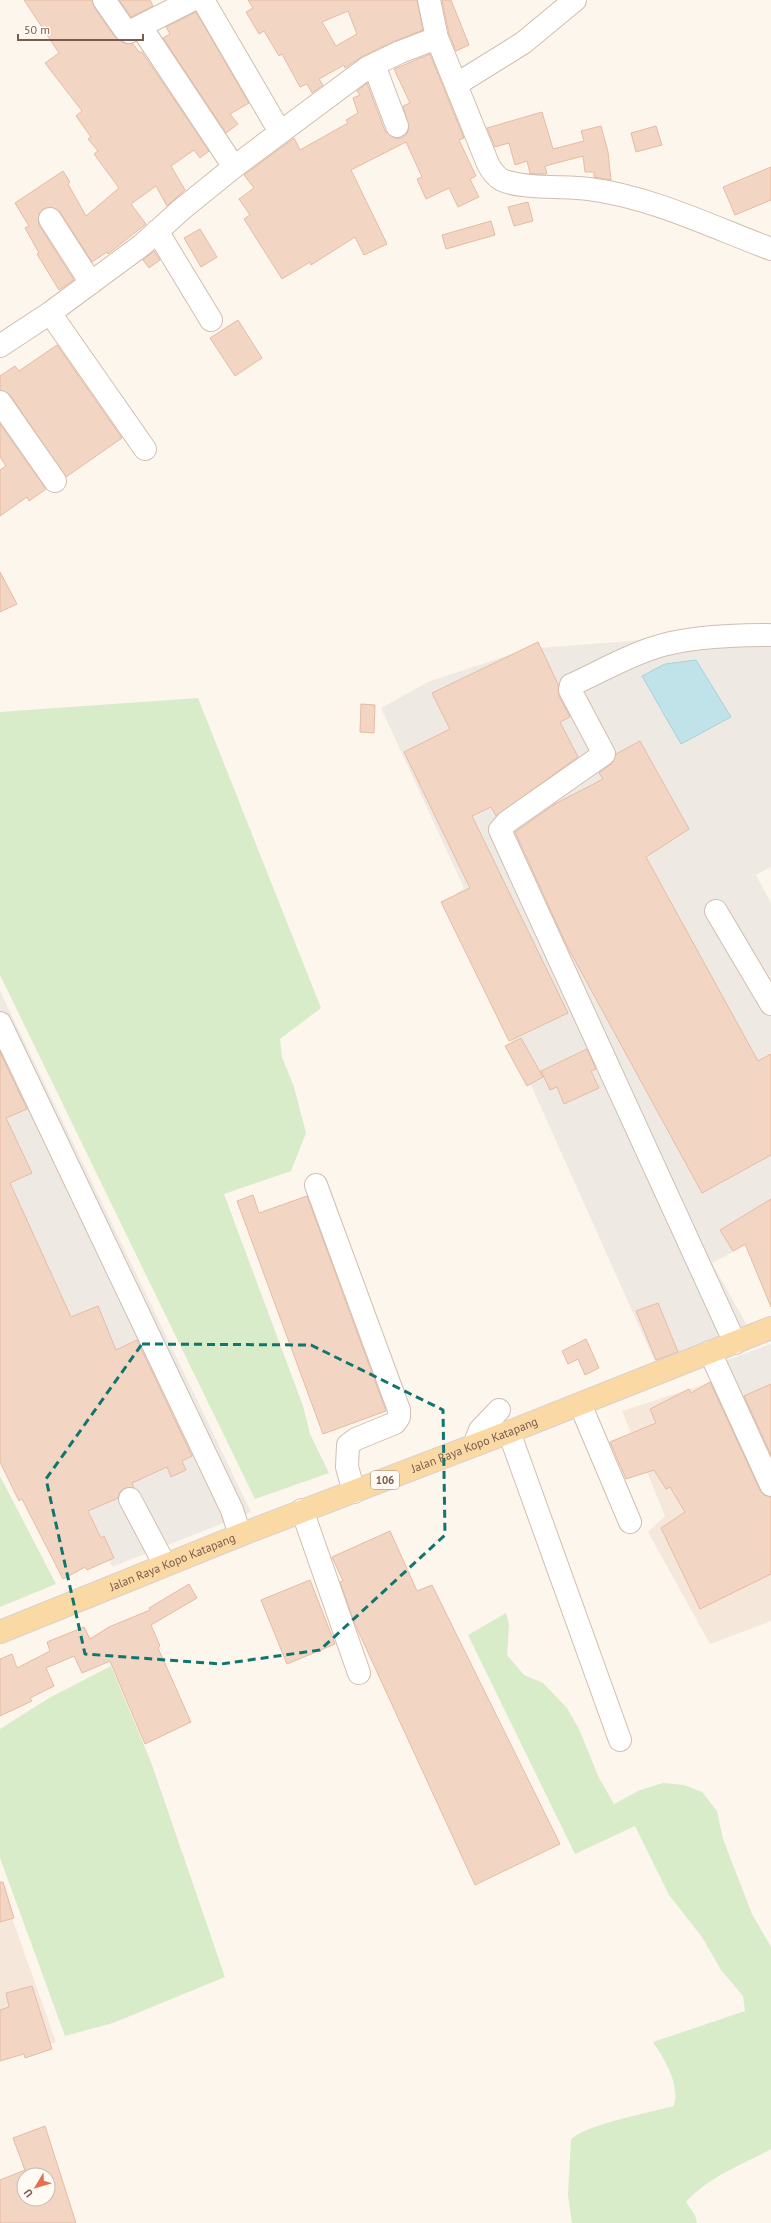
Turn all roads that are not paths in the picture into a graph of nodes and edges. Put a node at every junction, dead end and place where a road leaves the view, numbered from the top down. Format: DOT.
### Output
graph roads {
  1 [pos="104,0"];
  2 [pos="192,0"];
  3 [pos="203,0"];
  4 [pos="429,0"];
  5 [pos="575,0"];
  6 [pos="141,27"];
  7 [pos="437,38"];
  8 [pos="374,65"];
  9 [pos="457,84"];
  10 [pos="397,126"];
  11 [pos="280,132"];
  12 [pos="234,167"];
  13 [pos="50,219"];
  14 [pos="157,231"];
  15 [pos="771,249"];
  16 [pos="91,283"];
  17 [pos="50,313"];
  18 [pos="211,320"];
  19 [pos="0,346"];
  20 [pos="0,402"];
  21 [pos="145,449"];
  22 [pos="55,481"];
  23 [pos="769,635"];
  24 [pos="716,911"];
  25 [pos="771,1004"];
  26 [pos="0,1023"];
  27 [pos="316,1185"];
  28 [pos="771,1328"];
  29 [pos="735,1342"];
  30 [pos="710,1352"];
  31 [pos="580,1404"];
  32 [pos="499,1410"];
  33 [pos="508,1432"];
  34 [pos="474,1445"];
  35 [pos="771,1485"];
  36 [pos="354,1492"];
  37 [pos="130,1499"];
  38 [pos="302,1510"];
  39 [pos="630,1522"];
  40 [pos="240,1534"];
  41 [pos="165,1565"];
  42 [pos="0,1632"];
  43 [pos="359,1673"];
  44 [pos="620,1740"];
  1 -- 6 [label="street"];
  2 -- 6 [label="street"];
  3 -- 11 [label="street"];
  4 -- 7 [label="street"];
  5 -- 9 [label="street"];
  6 -- 12 [label="street"];
  7 -- 8 [label="street"];
  7 -- 9 [label="street"];
  8 -- 10 [label="street"];
  8 -- 11 [label="street"];
  9 -- 15 [label="street"];
  11 -- 12 [label="street"];
  12 -- 14 [label="street"];
  13 -- 16 [label="street"];
  14 -- 16 [label="street"];
  14 -- 18 [label="street"];
  16 -- 17 [label="street"];
  17 -- 19 [label="street"];
  17 -- 21 [label="street"];
  20 -- 22 [label="street"];
  23 -- 29 [label="street"];
  24 -- 25 [label="street"];
  26 -- 40 [label="street"];
  27 -- 36 [label="street"];
  28 -- 29 [label="main road, Jalan Raya Kopo Katapang / 106"];
  29 -- 30 [label="main road, Jalan Raya Kopo Katapang / 106"];
  30 -- 31 [label="main road, Jalan Raya Kopo Katapang / 106"];
  30 -- 35 [label="street"];
  31 -- 33 [label="main road, Jalan Raya Kopo Katapang / 106"];
  31 -- 39 [label="street"];
  32 -- 34 [label="street"];
  33 -- 34 [label="main road, Jalan Raya Kopo Katapang / 106"];
  33 -- 44 [label="street"];
  34 -- 36 [label="main road, Jalan Raya Kopo Katapang / 106"];
  36 -- 38 [label="main road, Jalan Raya Kopo Katapang / 106"];
  37 -- 41 [label="street"];
  38 -- 40 [label="main road, Jalan Raya Kopo Katapang / 106"];
  38 -- 43 [label="street"];
  40 -- 41 [label="main road, Jalan Raya Kopo Katapang / 106"];
  41 -- 42 [label="main road, Jalan Raya Kopo Katapang / 106"];
}
